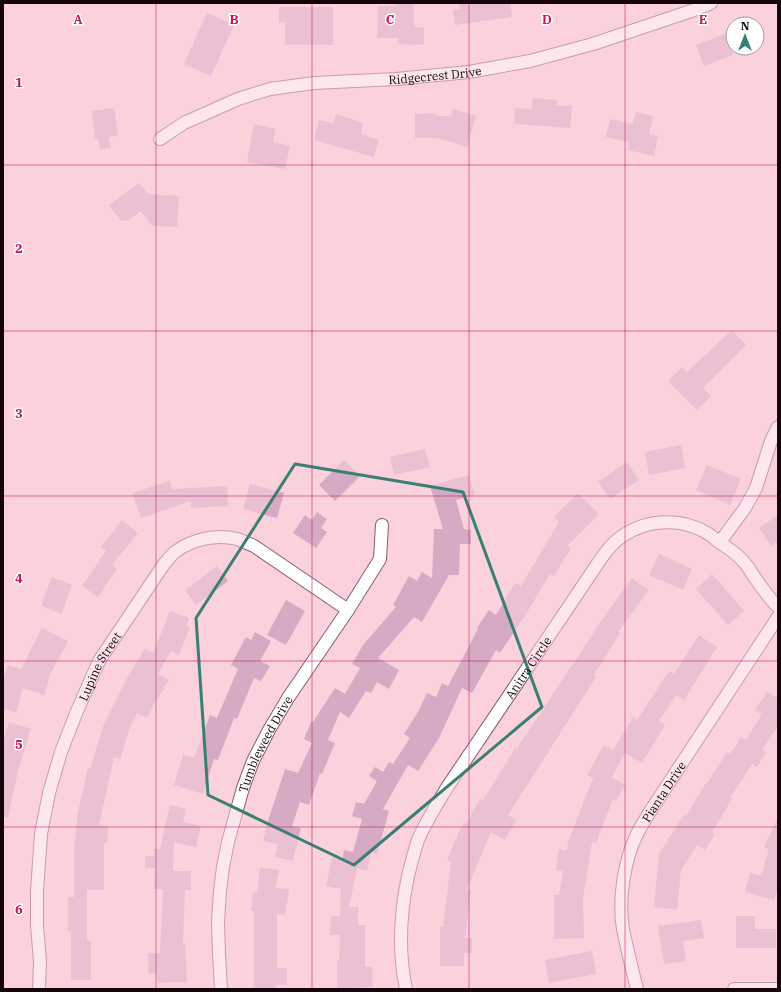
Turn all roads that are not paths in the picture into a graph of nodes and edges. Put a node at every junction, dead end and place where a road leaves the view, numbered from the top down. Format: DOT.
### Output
graph roads {
  1 [pos="711,3"];
  2 [pos="160,139"];
  3 [pos="778,427"];
  4 [pos="382,525"];
  5 [pos="720,542"];
  6 [pos="778,607"];
  7 [pos="348,610"];
  8 [pos="778,617"];
  9 [pos="39,989"];
  10 [pos="221,989"];
  11 [pos="406,989"];
  12 [pos="637,989"];
  13 [pos="734,989"];
  14 [pos="778,989"];
  1 -- 2 [label="street, Ridgecrest Drive"];
  3 -- 5 [label="street"];
  4 -- 7 [label="street, Tumbleweed Drive"];
  5 -- 6 [label="street, Anitra Circle"];
  5 -- 11 [label="street, Anitra Circle"];
  7 -- 9 [label="street, Lupine Street"];
  7 -- 10 [label="street, Tumbleweed Drive"];
  8 -- 12 [label="street, Pianta Drive"];
  13 -- 14 [label="street"];
}
